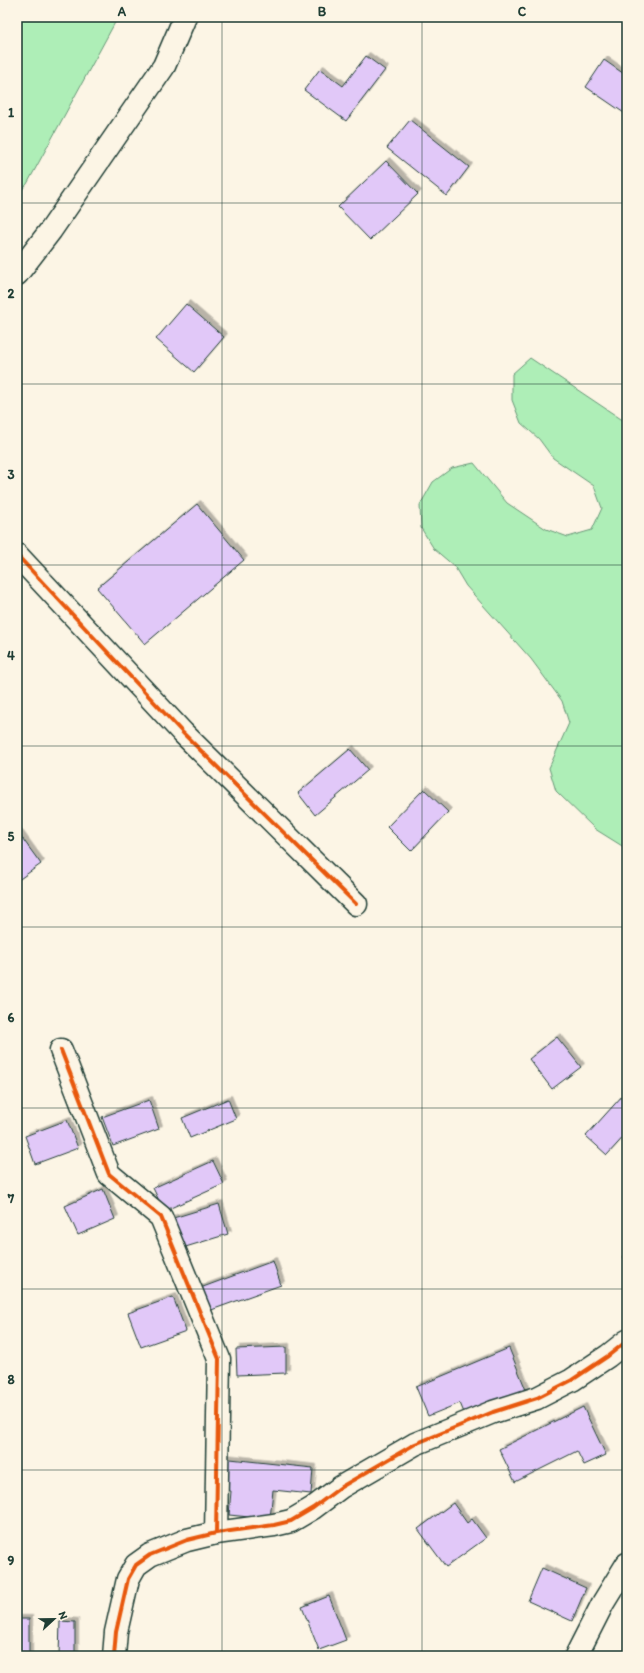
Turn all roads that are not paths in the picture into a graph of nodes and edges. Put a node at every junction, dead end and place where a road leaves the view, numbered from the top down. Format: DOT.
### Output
graph roads {
  1 [pos="185,17"];
  2 [pos="17,274"];
  3 [pos="17,555"];
  4 [pos="356,904"];
  5 [pos="61,1050"];
  6 [pos="627,1341"];
  7 [pos="216,1533"];
  8 [pos="627,1564"];
  9 [pos="114,1656"];
  10 [pos="576,1656"];
  1 -- 2 [label="street"];
  3 -- 4 [label="street"];
  5 -- 7 [label="street"];
  6 -- 7 [label="street"];
  7 -- 9 [label="street"];
  8 -- 10 [label="street"];
}
